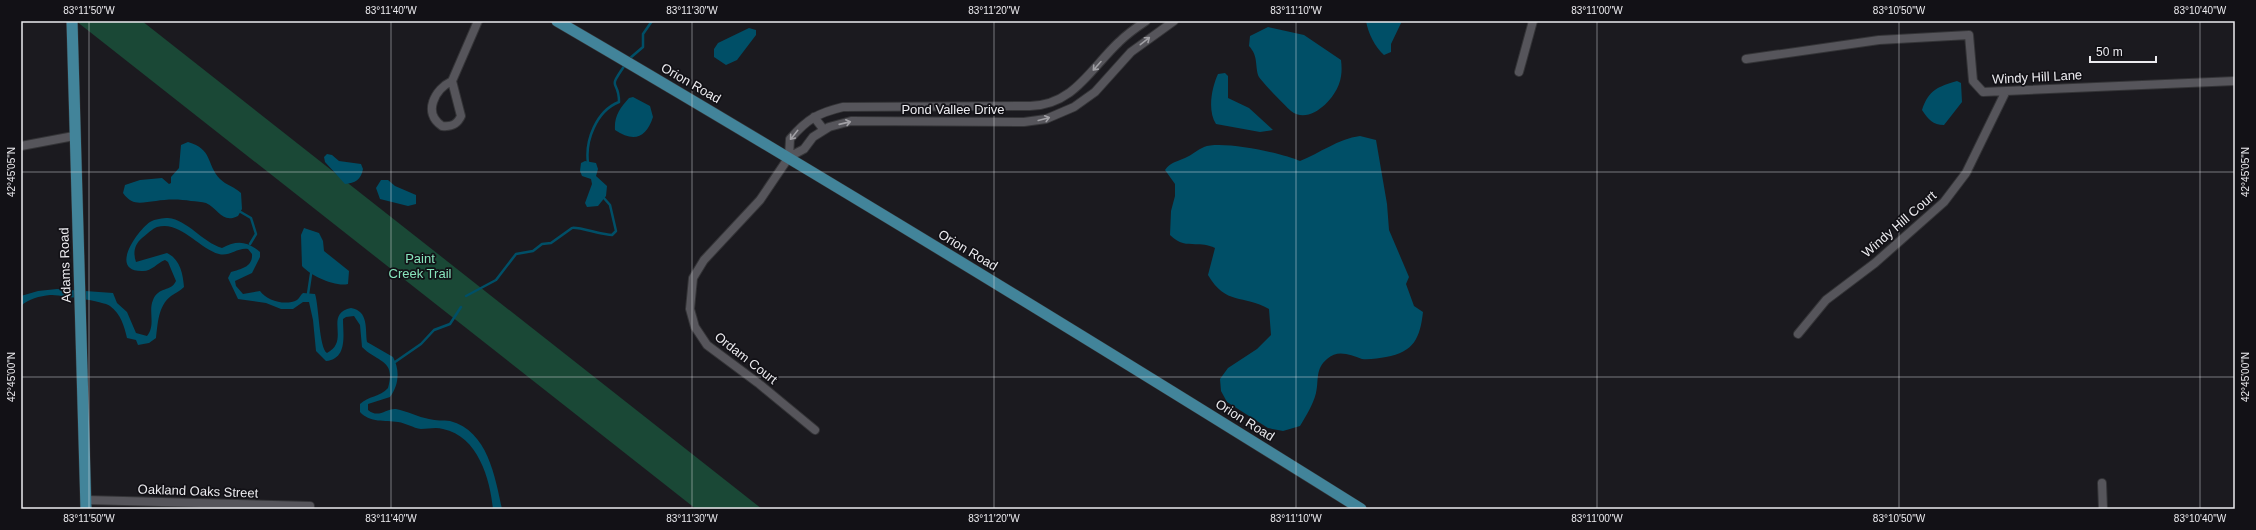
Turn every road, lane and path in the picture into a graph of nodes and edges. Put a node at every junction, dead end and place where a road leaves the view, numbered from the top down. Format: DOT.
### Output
graph roads {
  1 [pos="72,21"];
  2 [pos="478,21"];
  3 [pos="557,21"];
  4 [pos="1146,21"];
  5 [pos="1174,21"];
  6 [pos="1533,21"];
  7 [pos="1746,59"];
  8 [pos="1519,72"];
  9 [pos="452,81"];
  10 [pos="2235,81"];
  11 [pos="2005,93"];
  12 [pos="1030,106"];
  13 [pos="877,107"];
  14 [pos="814,117"];
  15 [pos="876,121"];
  16 [pos="1030,121"];
  17 [pos="824,130"];
  18 [pos="74,136"];
  19 [pos="21,146"];
  20 [pos="789,157"];
  21 [pos="1798,334"];
  22 [pos="815,430"];
  23 [pos="2102,483"];
  24 [pos="86,504"];
  25 [pos="310,506"];
  26 [pos="1361,509"];
  27 [pos="2103,509"];
  1 -- 18 [label="main road, Adams Road"];
  2 -- 9 [label="street"];
  3 -- 20 [label="main road, Orion Road"];
  4 -- 12 [label="street, Pond Vallee Drive, one-way"];
  16 -- 5 [label="street, Pond Vallee Drive, one-way"];
  6 -- 8 [label="street"];
  7 -- 11 [label="street, Windy Hill Lane"];
  9 -- 9 [label="street"];
  10 -- 11 [label="street, Windy Hill Lane"];
  11 -- 21 [label="street, Windy Hill Court"];
  12 -- 13 [label="street, Pond Vallee Drive"];
  12 -- 16 [label="street"];
  13 -- 14 [label="street, Pond Vallee Drive"];
  13 -- 15 [label="street"];
  14 -- 17 [label="street"];
  14 -- 20 [label="street, Pond Vallee Drive, one-way"];
  15 -- 16 [label="street, Pond Vallee Drive"];
  17 -- 15 [label="street, Pond Vallee Drive, one-way"];
  17 -- 20 [label="street, Pond Vallee Drive"];
  18 -- 19 [label="street"];
  18 -- 24 [label="main road, Adams Road"];
  20 -- 22 [label="street, Ordam Court"];
  20 -- 26 [label="main road, Orion Road"];
  23 -- 27 [label="street"];
  24 -- 25 [label="street, Oakland Oaks Street"];
}
